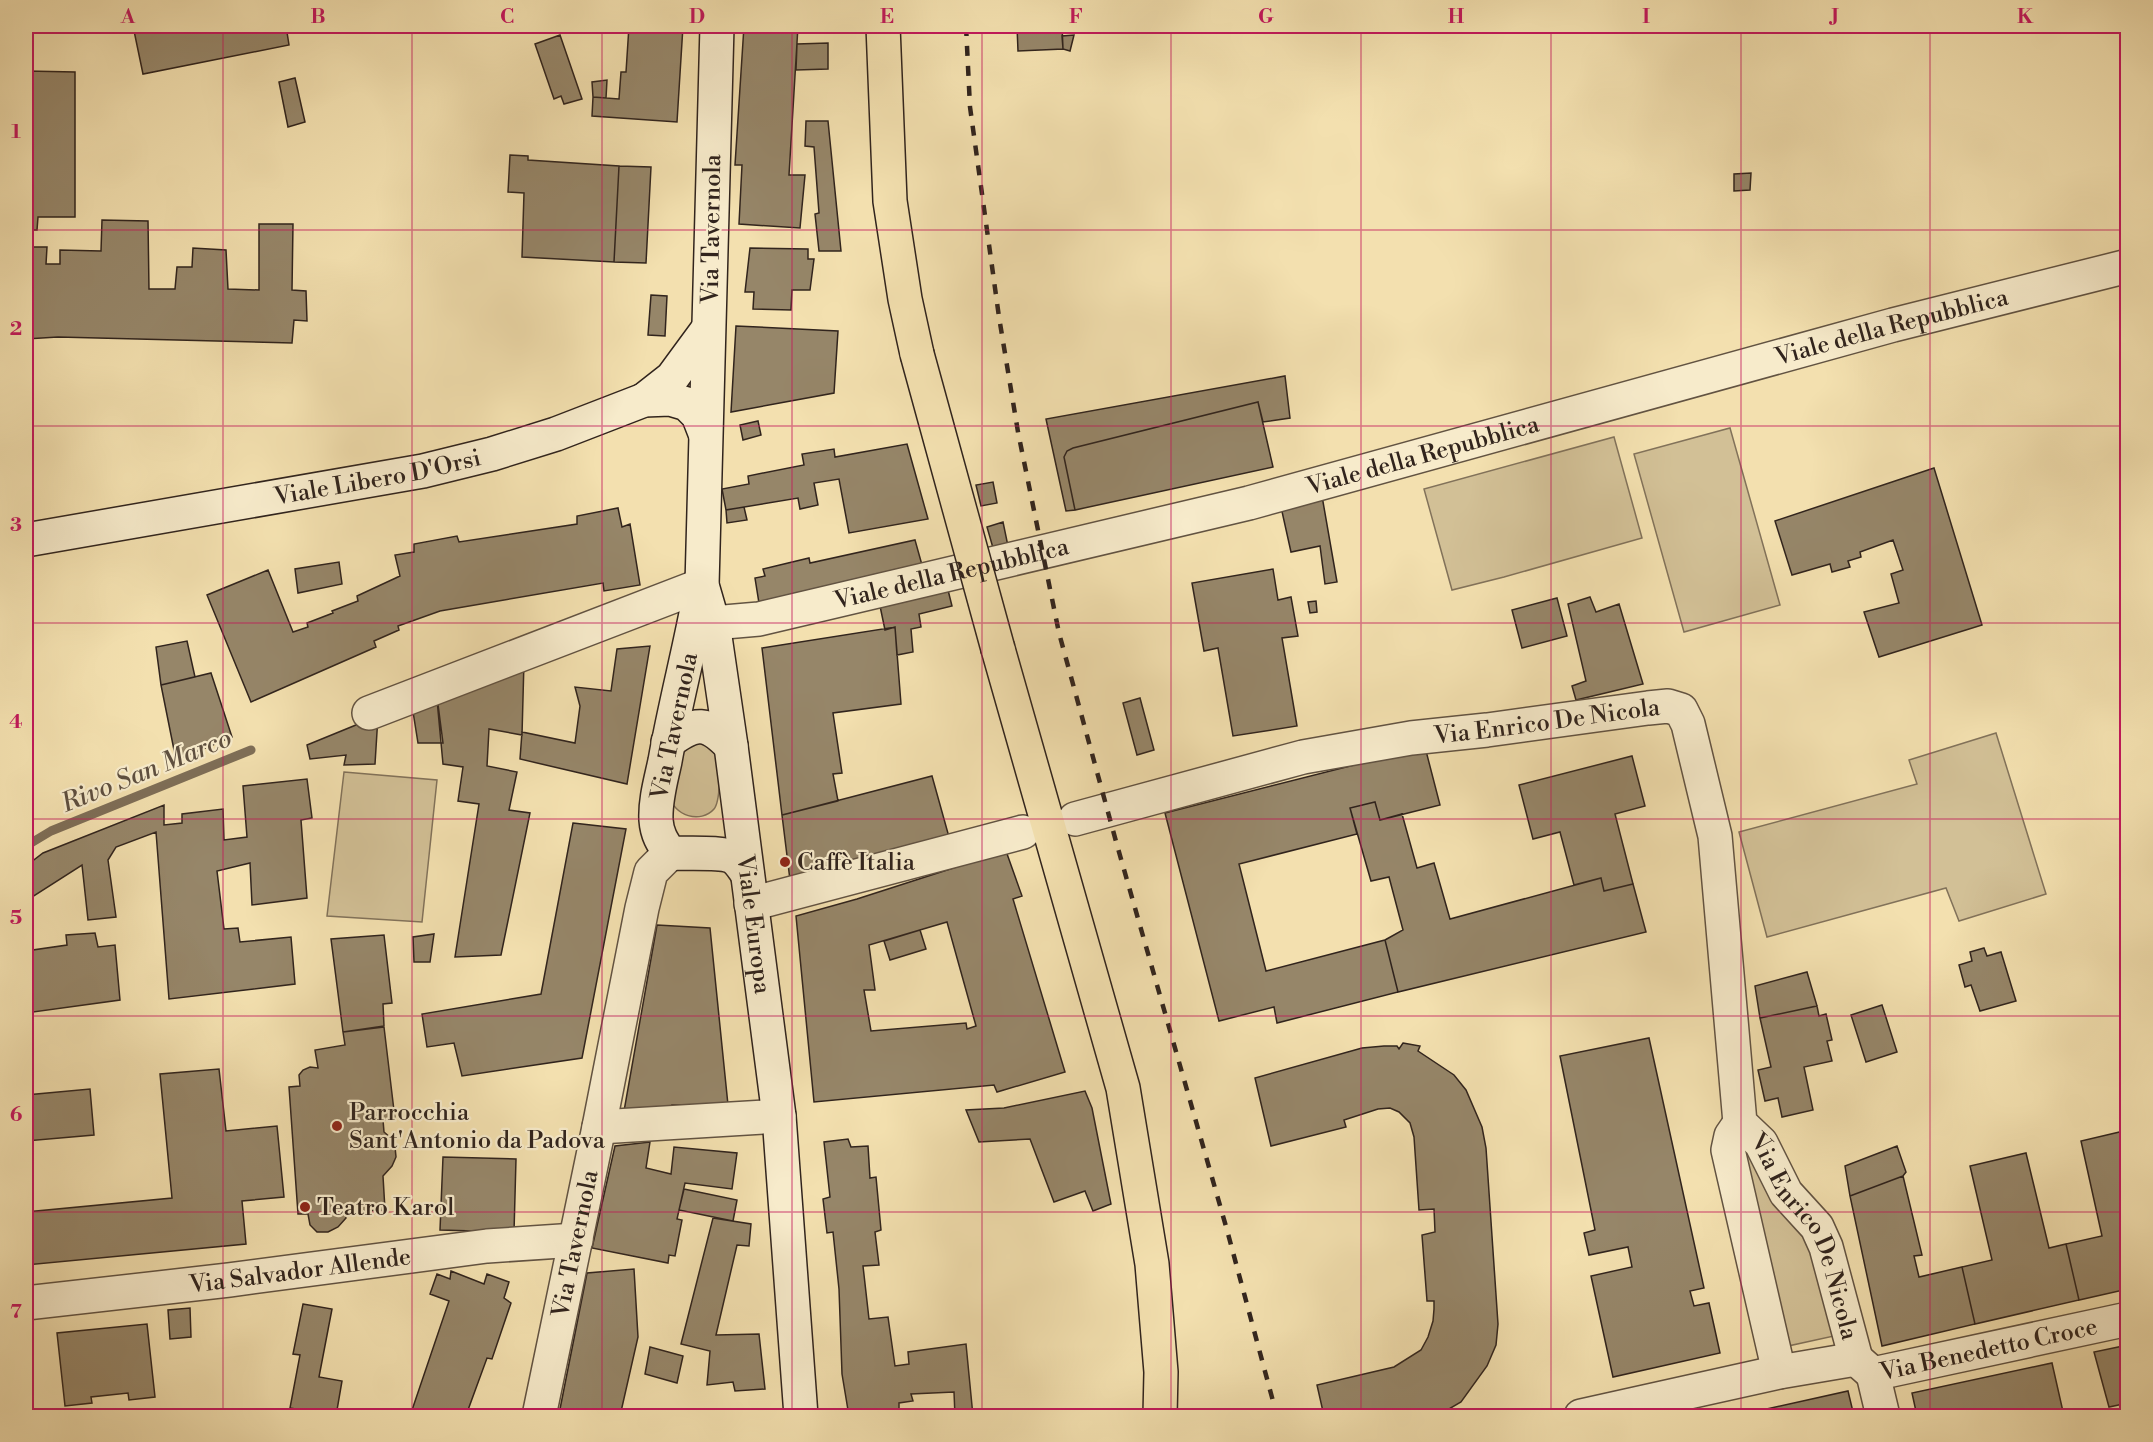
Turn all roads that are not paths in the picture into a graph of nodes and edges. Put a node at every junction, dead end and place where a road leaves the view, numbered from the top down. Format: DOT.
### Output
graph roads {
  1 [pos="717,26"];
  2 [pos="883,26"];
  3 [pos="2127,266"];
  4 [pos="708,329"];
  5 [pos="644,400"];
  6 [pos="705,433"];
  7 [pos="26,540"];
  8 [pos="702,585"];
  9 [pos="713,623"];
  10 [pos="369,713"];
  11 [pos="668,742"];
  12 [pos="732,746"];
  13 [pos="1075,819"];
  14 [pos="741,826"];
  15 [pos="1023,832"];
  16 [pos="670,853"];
  17 [pos="721,853"];
  18 [pos="749,888"];
  19 [pos="779,1116"];
  20 [pos="1740,1123"];
  21 [pos="599,1127"];
  22 [pos="576,1240"];
  23 [pos="26,1303"];
  24 [pos="2127,1318"];
  25 [pos="1865,1367"];
  26 [pos="1779,1372"];
  27 [pos="539,1416"];
  28 [pos="801,1416"];
  29 [pos="1160,1416"];
  30 [pos="1581,1416"];
  31 [pos="1883,1416"];
  1 -- 4 [label="street, Via Tavernola"];
  2 -- 29 [label="highway, bridge"];
  3 -- 9 [label="street, Viale della Repubblica"];
  4 -- 5 [label="street"];
  4 -- 6 [label="street, Via Tavernola"];
  5 -- 6 [label="street, Viale Libero D'Orsi"];
  5 -- 7 [label="street, Viale Libero D'Orsi"];
  6 -- 8 [label="street, Viale Europa"];
  8 -- 9 [label="street, Viale Europa"];
  8 -- 10 [label="street"];
  8 -- 11 [label="street, Via Tavernola"];
  9 -- 12 [label="street, Viale Europa"];
  11 -- 12 [label="street"];
  11 -- 16 [label="street, Via Tavernola"];
  12 -- 14 [label="street, Viale Europa"];
  13 -- 20 [label="street, Via Enrico De Nicola"];
  14 -- 17 [label="street"];
  14 -- 18 [label="street, Viale Europa"];
  15 -- 18 [label="street"];
  16 -- 17 [label="street"];
  16 -- 21 [label="street, Via Tavernola"];
  17 -- 18 [label="street"];
  18 -- 19 [label="street, Viale Europa"];
  19 -- 21 [label="street"];
  19 -- 28 [label="street, Viale Europa"];
  20 -- 25 [label="street, Via Enrico De Nicola"];
  20 -- 26 [label="street, Via Enrico De Nicola"];
  21 -- 22 [label="street, Via Tavernola"];
  22 -- 23 [label="street, Via Salvador Allende"];
  22 -- 27 [label="street, Via Tavernola"];
  24 -- 25 [label="street, Via Benedetto Croce"];
  25 -- 26 [label="street, Via Benedetto Croce"];
  25 -- 31 [label="street, Via Enrico De Nicola"];
  26 -- 30 [label="street, Via Benedetto Croce"];
}
